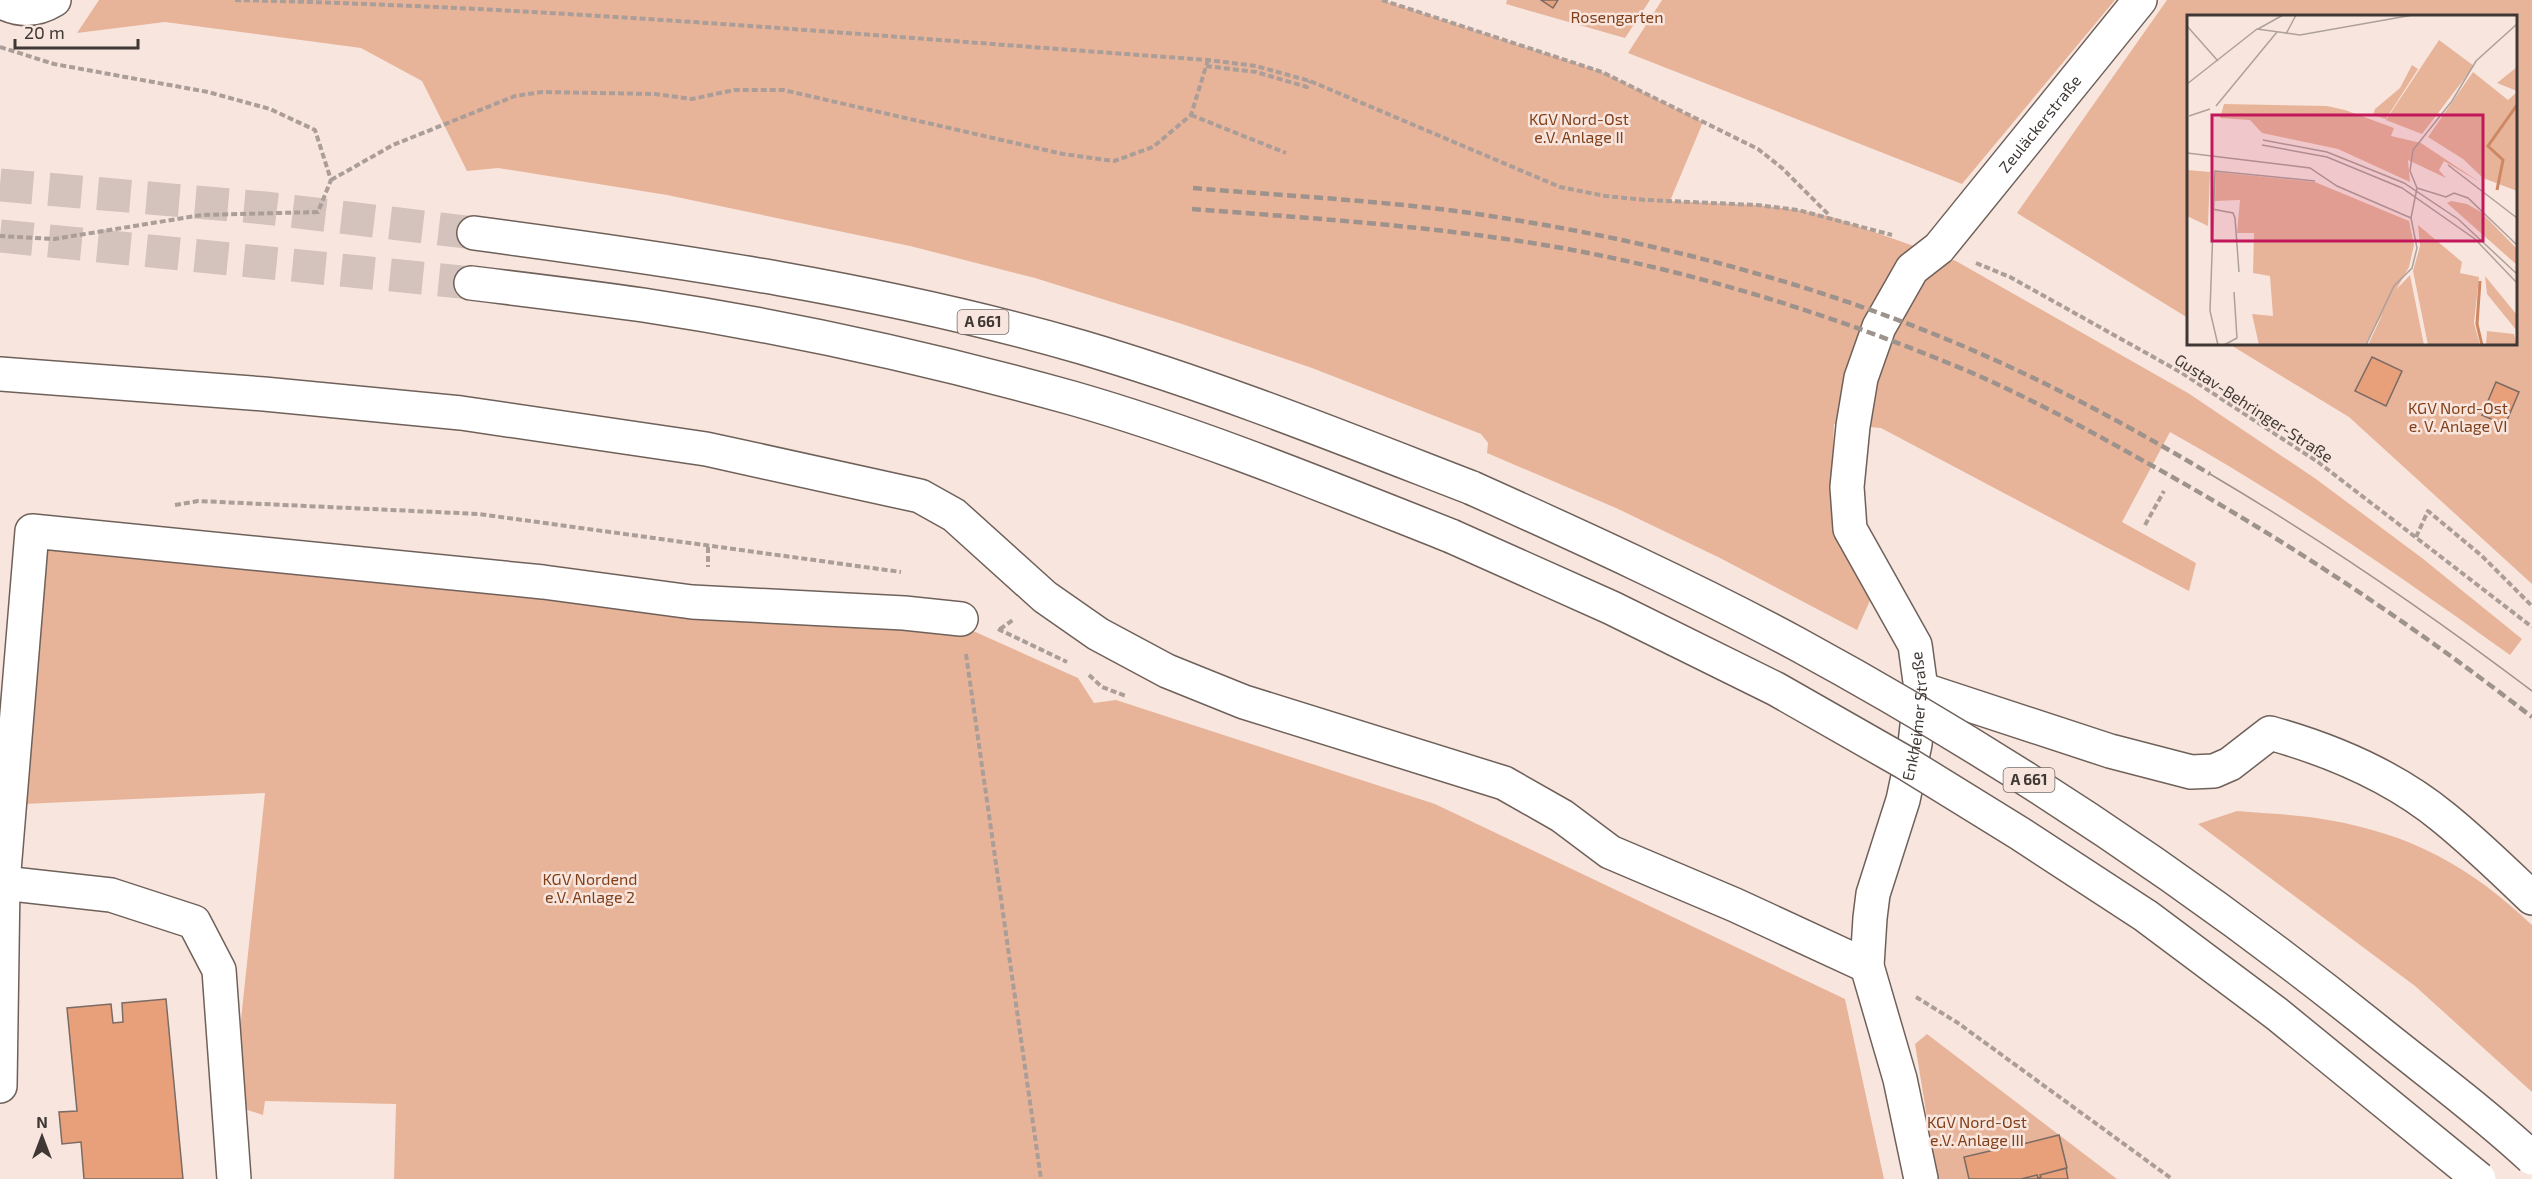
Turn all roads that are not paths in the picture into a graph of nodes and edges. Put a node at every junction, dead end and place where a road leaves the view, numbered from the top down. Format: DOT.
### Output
graph roads {
  1 [pos="54,0"];
  2 [pos="2140,0"];
  3 [pos="0,1"];
  4 [pos="474,233"];
  5 [pos="1939,248"];
  6 [pos="471,283"];
  7 [pos="0,374"];
  8 [pos="961,619"];
  9 [pos="1921,689"];
  10 [pos="3,883"];
  11 [pos="2532,898"];
  12 [pos="1867,966"];
  13 [pos="0,1086"];
  14 [pos="2532,1158"];
  15 [pos="234,1179"];
  16 [pos="1921,1179"];
  17 [pos="2479,1179"];
  1 -- 3 [label="main road"];
  2 -- 5 [label="main road, Zeuläckerstraße"];
  4 -- 14 [label="main road, A 661, bridge"];
  5 -- 9 [label="main road, Enkheimer Straße"];
  6 -- 17 [label="main road, bridge"];
  7 -- 12 [label="main road"];
  8 -- 10 [label="main road"];
  9 -- 11 [label="main road"];
  9 -- 12 [label="main road, Enkheimer Straße"];
  10 -- 13 [label="main road"];
  10 -- 15 [label="main road"];
  12 -- 16 [label="main road, Enkheimer Straße"];
}
